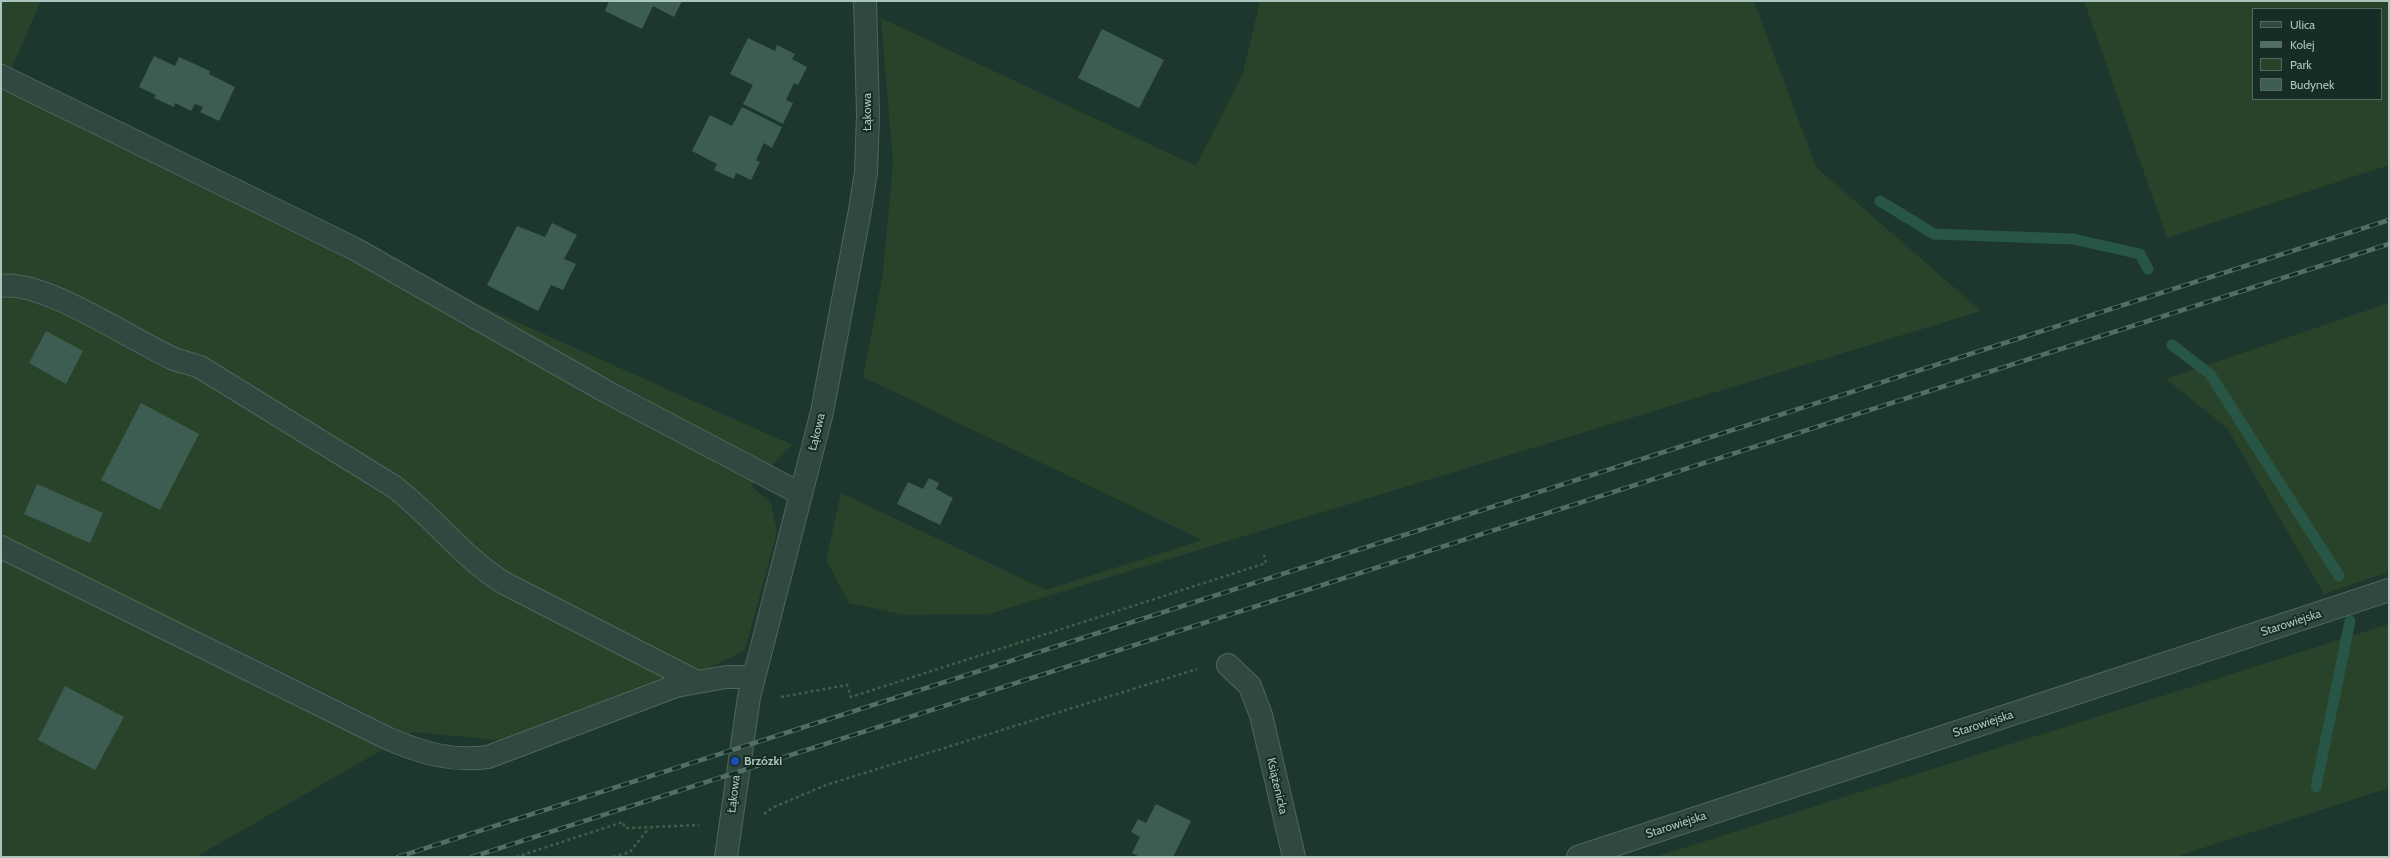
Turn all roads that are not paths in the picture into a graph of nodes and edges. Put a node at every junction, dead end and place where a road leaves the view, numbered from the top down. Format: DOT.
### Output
graph roads {
  1 [pos="864,2"];
  2 [pos="1,76"];
  3 [pos="1,286"];
  4 [pos="801,494"];
  5 [pos="1,547"];
  6 [pos="2389,590"];
  7 [pos="1228,665"];
  8 [pos="754,677"];
  9 [pos="697,682"];
  10 [pos="726,857"];
  11 [pos="1294,857"];
  12 [pos="1578,857"];
  1 -- 4 [label="street, Łąkowa"];
  2 -- 4 [label="street"];
  3 -- 9 [label="street"];
  4 -- 8 [label="street, Łąkowa"];
  5 -- 9 [label="street"];
  6 -- 12 [label="street, Starowiejska"];
  7 -- 11 [label="street, Książenicka"];
  8 -- 9 [label="street"];
  8 -- 10 [label="street, Łąkowa"];
}
